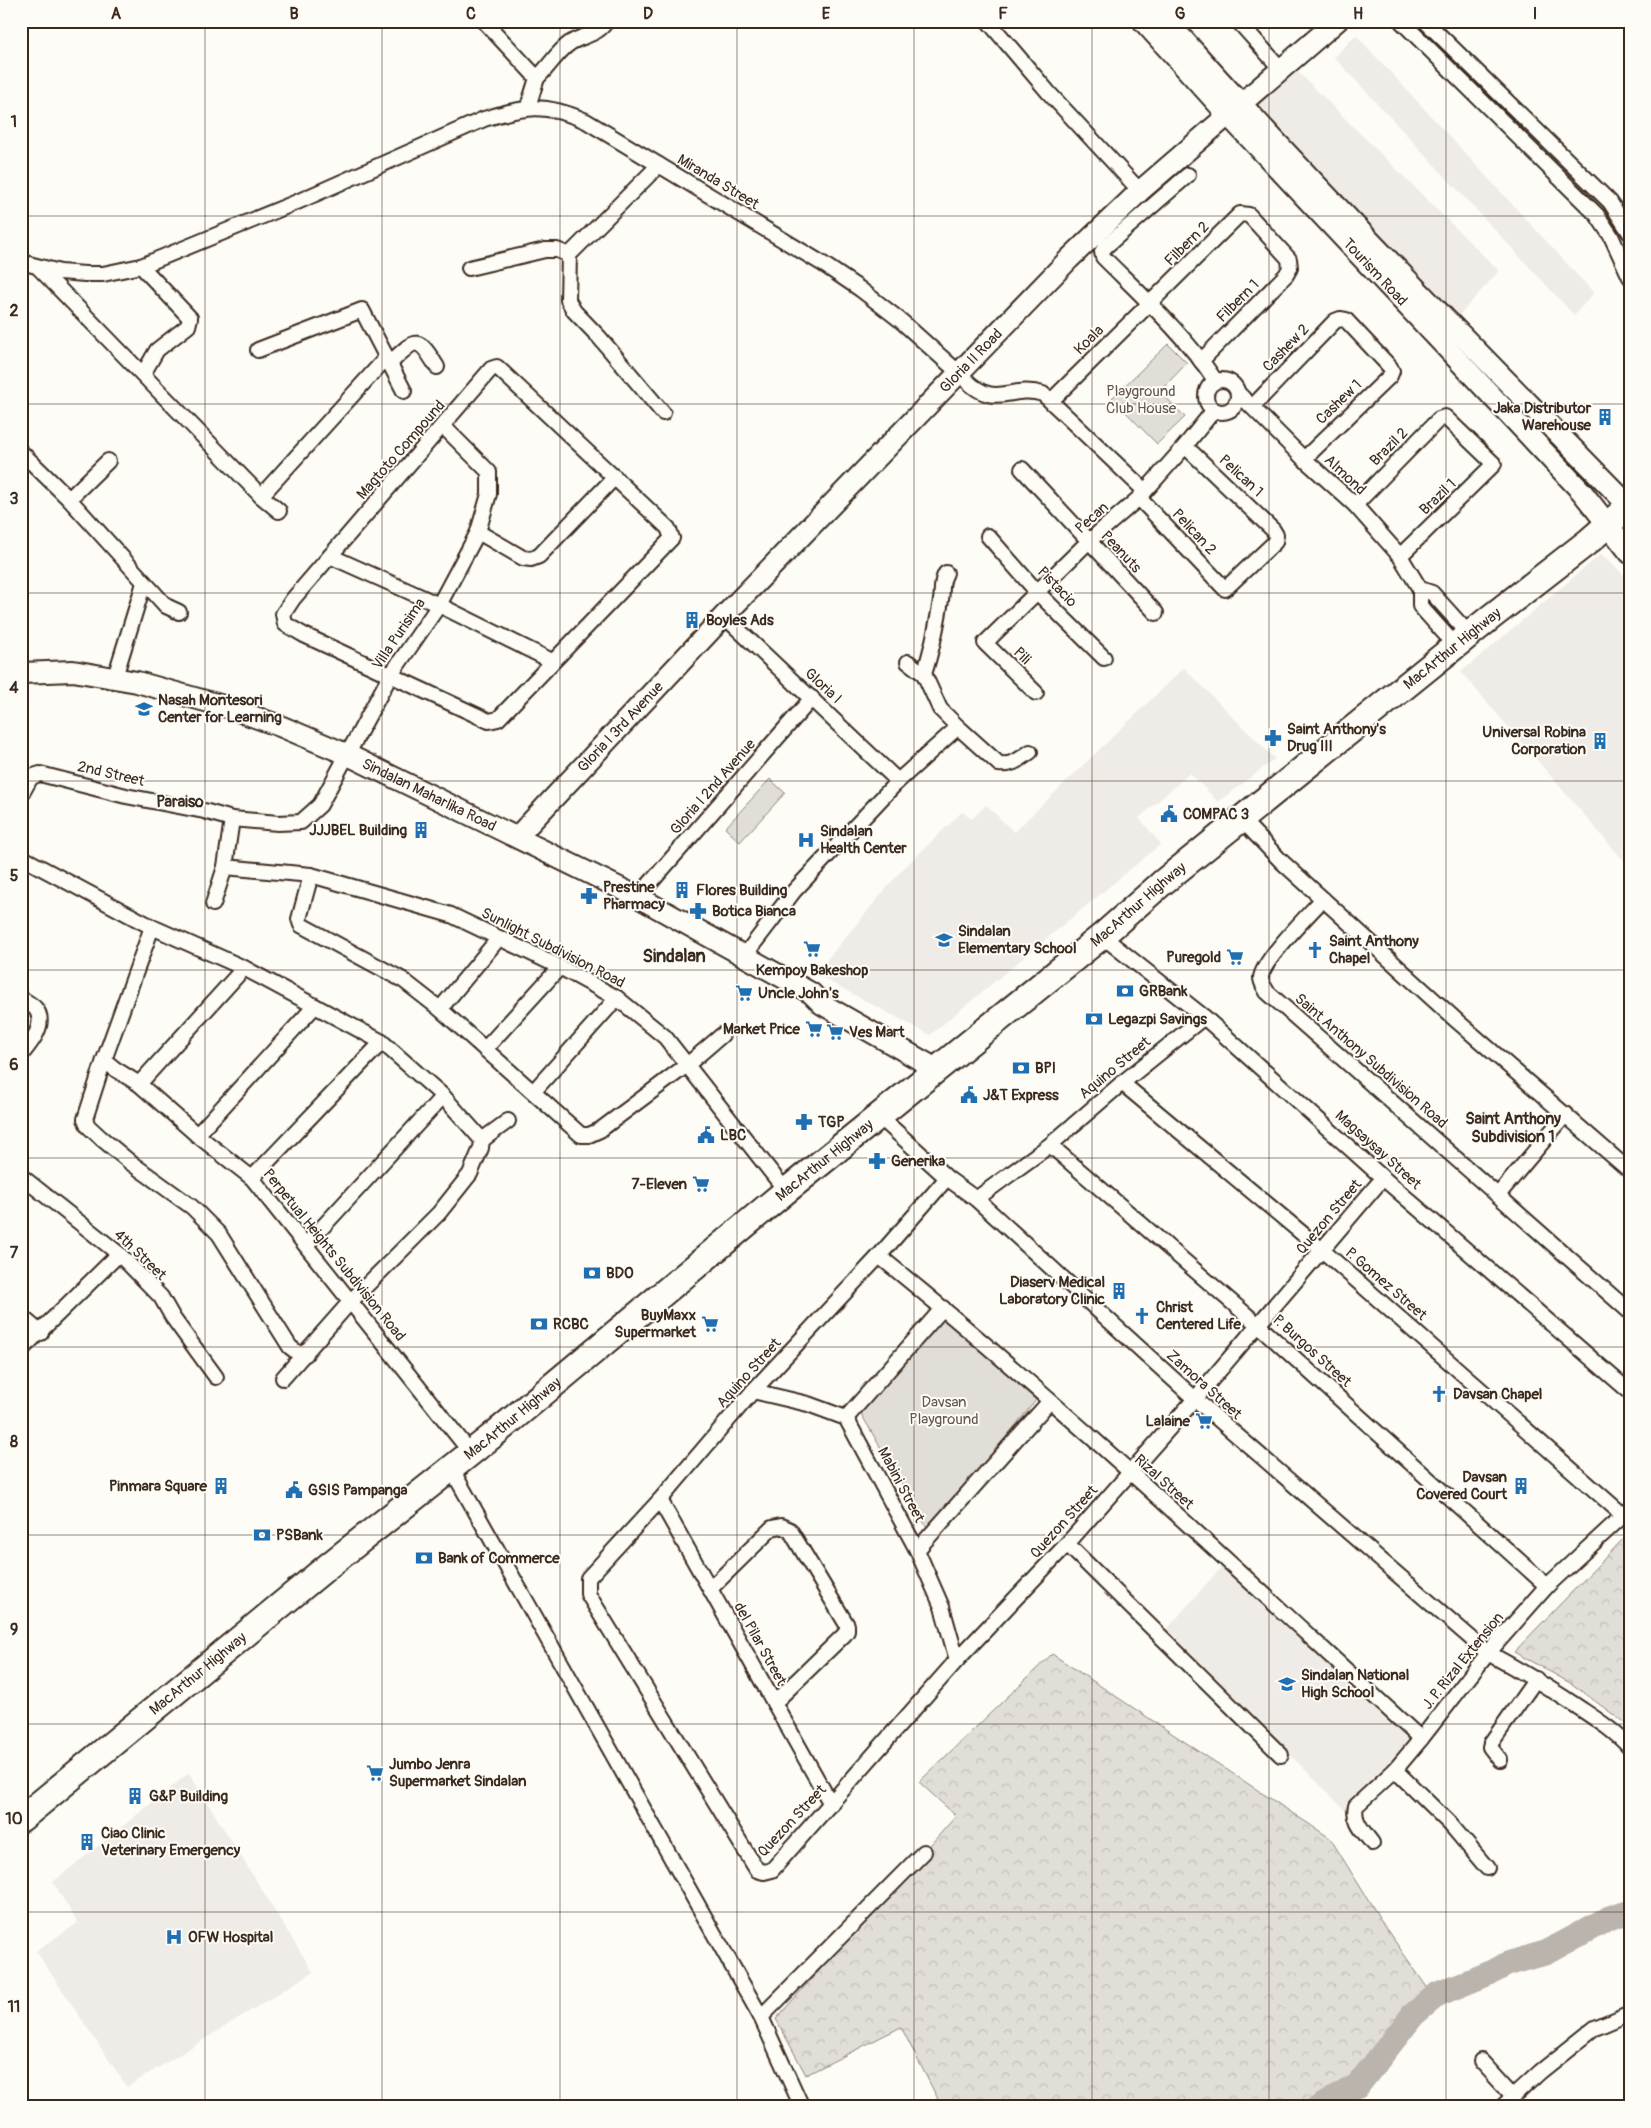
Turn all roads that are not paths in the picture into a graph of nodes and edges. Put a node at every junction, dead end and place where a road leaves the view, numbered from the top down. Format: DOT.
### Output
graph roads {
  1 [pos="484,21"];
  2 [pos="606,21"];
  3 [pos="988,21"];
  4 [pos="1143,21"];
  5 [pos="1167,21"];
  6 [pos="1238,21"];
  7 [pos="1337,21"];
  8 [pos="1401,21"];
  9 [pos="1425,21"];
  10 [pos="1281,69"];
  11 [pos="537,78"];
  12 [pos="528,108"];
  13 [pos="1233,109"];
  14 [pos="660,166"];
  15 [pos="1188,175"];
  16 [pos="1140,190"];
  17 [pos="1249,215"];
  18 [pos="1630,233"];
  19 [pos="568,255"];
  20 [pos="21,262"];
  21 [pos="141,266"];
  22 [pos="39,267"];
  23 [pos="469,268"];
  24 [pos="1630,277"];
  25 [pos="1150,303"];
  26 [pos="1346,320"];
  27 [pos="258,350"];
  28 [pos="388,360"];
  29 [pos="1201,361"];
  30 [pos="437,367"];
  31 [pos="143,374"];
  32 [pos="962,376"];
  33 [pos="1215,380"];
  34 [pos="404,391"];
  35 [pos="1238,393"];
  36 [pos="1052,400"];
  37 [pos="1253,406"];
  38 [pos="1214,410"];
  39 [pos="664,413"];
  40 [pos="1448,419"];
  41 [pos="443,426"];
  42 [pos="1185,446"];
  43 [pos="21,452"];
  44 [pos="1304,459"];
  45 [pos="108,461"];
  46 [pos="1022,469"];
  47 [pos="615,477"];
  48 [pos="1142,494"];
  49 [pos="261,496"];
  50 [pos="70,499"];
  51 [pos="1355,505"];
  52 [pos="1629,508"];
  53 [pos="279,511"];
  54 [pos="1608,525"];
  55 [pos="478,532"];
  56 [pos="988,536"];
  57 [pos="1089,541"];
  58 [pos="1630,553"];
  59 [pos="330,556"];
  60 [pos="1400,556"];
  61 [pos="946,574"];
  62 [pos="144,583"];
  63 [pos="1225,589"];
  64 [pos="1038,593"];
  65 [pos="439,605"];
  66 [pos="179,612"];
  67 [pos="1156,613"];
  68 [pos="724,616"];
  69 [pos="1462,640"];
  70 [pos="985,643"];
  71 [pos="1104,658"];
  72 [pos="552,661"];
  73 [pos="908,662"];
  74 [pos="27,673"];
  75 [pos="924,674"];
  76 [pos="390,676"];
  77 [pos="115,677"];
  78 [pos="1036,693"];
  79 [pos="812,698"];
  80 [pos="958,727"];
  81 [pos="1030,752"];
  82 [pos="346,754"];
  83 [pos="898,781"];
  84 [pos="21,795"];
  85 [pos="232,819"];
  86 [pos="1242,820"];
  87 [pos="517,837"];
  88 [pos="21,857"];
  89 [pos="224,867"];
  90 [pos="311,876"];
  91 [pos="638,897"];
  92 [pos="1323,898"];
  93 [pos="213,904"];
  94 [pos="152,927"];
  95 [pos="1102,936"];
  96 [pos="499,938"];
  97 [pos="745,955"];
  98 [pos="560,967"];
  99 [pos="244,968"];
  100 [pos="21,998"];
  101 [pos="617,998"];
  102 [pos="315,1006"];
  103 [pos="440,1009"];
  104 [pos="1204,1017"];
  105 [pos="722,1035"];
  106 [pos="382,1042"];
  107 [pos="485,1049"];
  108 [pos="21,1055"];
  109 [pos="104,1060"];
  110 [pos="687,1065"];
  111 [pos="942,1066"];
  112 [pos="1122,1083"];
  113 [pos="139,1084"];
  114 [pos="534,1091"];
  115 [pos="443,1096"];
  116 [pos="1566,1114"];
  117 [pos="880,1117"];
  118 [pos="508,1121"];
  119 [pos="197,1134"];
  120 [pos="482,1140"];
  121 [pos="1050,1145"];
  122 [pos="1630,1171"];
  123 [pos="21,1176"];
  124 [pos="252,1178"];
  125 [pos="947,1178"];
  126 [pos="1383,1178"];
  127 [pos="786,1191"];
  128 [pos="1498,1195"];
  129 [pos="976,1199"];
  130 [pos="306,1245"];
  131 [pos="1322,1250"];
  132 [pos="119,1254"];
  133 [pos="879,1256"];
  134 [pos="350,1302"];
  135 [pos="943,1308"];
  136 [pos="1630,1312"];
  137 [pos="21,1316"];
  138 [pos="1257,1324"];
  139 [pos="40,1333"];
  140 [pos="21,1350"];
  141 [pos="306,1354"];
  142 [pos="216,1377"];
  143 [pos="283,1378"];
  144 [pos="753,1391"];
  145 [pos="1630,1392"];
  146 [pos="1195,1399"];
  147 [pos="1050,1401"];
  148 [pos="846,1418"];
  149 [pos="471,1453"];
  150 [pos="451,1468"];
  151 [pos="1130,1473"];
  152 [pos="660,1500"];
  153 [pos="1627,1512"];
  154 [pos="1067,1544"];
  155 [pos="917,1550"];
  156 [pos="1547,1586"];
  157 [pos="710,1589"];
  158 [pos="1488,1653"];
  159 [pos="958,1660"];
  160 [pos="1536,1679"];
  161 [pos="774,1703"];
  162 [pos="1421,1740"];
  163 [pos="1630,1748"];
  164 [pos="1281,1755"];
  165 [pos="1500,1760"];
  166 [pos="1395,1770"];
  167 [pos="831,1804"];
  168 [pos="21,1819"];
  169 [pos="1372,1843"];
  170 [pos="924,1852"];
  171 [pos="1487,1868"];
  172 [pos="757,1870"];
  173 [pos="1630,2013"];
  174 [pos="762,2017"];
  175 [pos="1480,2061"];
  176 [pos="1513,2096"];
  177 [pos="802,2107"];
  178 [pos="1502,2107"];
  1 -- 11 [label="street"];
  2 -- 11 [label="street"];
  3 -- 16 [label="street"];
  4 -- 13 [label="main road, Tourism Road"];
  5 -- 13 [label="main road, Tourism Road"];
  6 -- 10 [label="street"];
  7 -- 10 [label="main road, Gloria II Road"];
  8 -- 24 [label="street"];
  9 -- 18 [label="street"];
  10 -- 13 [label="main road, Gloria II Road"];
  11 -- 12 [label="street"];
  12 -- 14 [label="street, Miranda Street"];
  12 -- 21 [label="street, Miranda Street"];
  13 -- 16 [label="main road, Gloria II Road"];
  13 -- 52 [label="main road, Tourism Road"];
  13 -- 54 [label="main road, Tourism Road"];
  14 -- 19 [label="street"];
  14 -- 32 [label="street, Miranda Street"];
  15 -- 25 [label="street"];
  16 -- 32 [label="main road, Gloria II Road"];
  17 -- 25 [label="street, Filbern 2"];
  17 -- 29 [label="street, Filbern 1"];
  19 -- 23 [label="street"];
  19 -- 39 [label="street"];
  20 -- 22 [label="street, Miranda Street"];
  21 -- 22 [label="street, Miranda Street"];
  21 -- 31 [label="street"];
  22 -- 31 [label="street"];
  25 -- 29 [label="street"];
  25 -- 36 [label="street, Koala"];
  26 -- 37 [label="street, Cashew 2"];
  26 -- 44 [label="street, Cashew 1"];
  27 -- 28 [label="street"];
  28 -- 30 [label="street"];
  28 -- 34 [label="street"];
  28 -- 49 [label="street"];
  29 -- 33 [label="street"];
  31 -- 49 [label="street"];
  32 -- 36 [label="street, Miranda Street"];
  32 -- 68 [label="main road, Gloria II Road"];
  33 -- 35 [label="street"];
  33 -- 38 [label="street"];
  35 -- 37 [label="street, Almond"];
  35 -- 38 [label="street"];
  36 -- 48 [label="street, Pelican 2"];
  37 -- 44 [label="street, Almond"];
  38 -- 42 [label="street, Pecan"];
  40 -- 51 [label="street, Brazil 2"];
  40 -- 60 [label="street, Brazil 1"];
  41 -- 47 [label="street, Magtoto Compound"];
  41 -- 55 [label="street, Villa Purisima"];
  41 -- 59 [label="street, Magtoto Compound"];
  42 -- 48 [label="street, Pecan"];
  42 -- 63 [label="street, Pelican 1"];
  43 -- 50 [label="street"];
  44 -- 51 [label="street, Almond"];
  45 -- 50 [label="street"];
  46 -- 57 [label="street, Peanuts"];
  47 -- 55 [label="street"];
  47 -- 72 [label="street"];
  48 -- 57 [label="street, Pecan"];
  48 -- 63 [label="street, Pelican 2"];
  49 -- 53 [label="street"];
  50 -- 62 [label="street"];
  51 -- 60 [label="street, Almond"];
  52 -- 54 [label="highway, MacArthur Highway"];
  54 -- 58 [label="main road, Tourism Road"];
  54 -- 69 [label="highway, MacArthur Highway"];
  55 -- 65 [label="street, Villa Purisima"];
  56 -- 64 [label="street, Pistacio"];
  57 -- 64 [label="street, Pecan"];
  57 -- 67 [label="street, Peanuts"];
  59 -- 65 [label="street"];
  59 -- 76 [label="street, Magtoto Compound"];
  60 -- 69 [label="street, Almond"];
  61 -- 75 [label="street"];
  62 -- 66 [label="street"];
  62 -- 77 [label="street"];
  64 -- 70 [label="street, Pecan"];
  64 -- 71 [label="street, Pistacio"];
  65 -- 72 [label="street"];
  65 -- 76 [label="street, Villa Purisima"];
  68 -- 79 [label="street, Gloria I"];
  68 -- 87 [label="main road, Gloria I 3rd Avenue"];
  69 -- 86 [label="highway, MacArthur Highway"];
  70 -- 78 [label="street, Pili"];
  72 -- 76 [label="street"];
  73 -- 75 [label="street"];
  74 -- 77 [label="main road, Sindalan Maharlika Road"];
  75 -- 80 [label="street"];
  76 -- 82 [label="street, Villa Purisima"];
  77 -- 82 [label="main road, Sindalan Maharlika Road"];
  79 -- 83 [label="street, Gloria I"];
  79 -- 91 [label="street, Gloria I 2nd Avenue"];
  80 -- 81 [label="street"];
  80 -- 83 [label="street"];
  82 -- 85 [label="street, 2nd Street"];
  82 -- 87 [label="main road, Sindalan Maharlika Road"];
  83 -- 97 [label="street"];
  84 -- 85 [label="street, 2nd Street"];
  85 -- 89 [label="street"];
  86 -- 92 [label="street"];
  86 -- 95 [label="highway, MacArthur Highway"];
  87 -- 91 [label="main road, Sindalan Maharlika Road"];
  88 -- 94 [label="street"];
  89 -- 90 [label="street, Sunlight Subdivision Road"];
  89 -- 93 [label="street"];
  90 -- 96 [label="street, Sunlight Subdivision Road"];
  90 -- 103 [label="street"];
  91 -- 97 [label="main road, Sindalan Maharlika Road"];
  92 -- 116 [label="street"];
  92 -- 128 [label="street, Saint Anthony Subdivision Road"];
  94 -- 99 [label="street"];
  94 -- 109 [label="street"];
  95 -- 104 [label="street, Magsaysay Street"];
  95 -- 111 [label="highway, MacArthur Highway"];
  96 -- 98 [label="street, Sunlight Subdivision Road"];
  96 -- 103 [label="street"];
  97 -- 111 [label="main road, Sindalan Maharlika Road"];
  98 -- 101 [label="street, Sunlight Subdivision Road"];
  98 -- 107 [label="street"];
  99 -- 102 [label="street"];
  99 -- 113 [label="street"];
  100 -- 108 [label="street"];
  101 -- 110 [label="street, Sunlight Subdivision Road"];
  101 -- 114 [label="street"];
  102 -- 106 [label="street"];
  102 -- 119 [label="street"];
  103 -- 107 [label="street"];
  104 -- 112 [label="street, Aquino Street"];
  104 -- 126 [label="street, Magsaysay Street"];
  105 -- 110 [label="street"];
  106 -- 115 [label="street"];
  106 -- 124 [label="street"];
  107 -- 114 [label="street"];
  109 -- 113 [label="street, Perpetual Heights Subdivision Road"];
  109 -- 141 [label="street"];
  110 -- 114 [label="street"];
  110 -- 127 [label="street, Sunlight Subdivision Road"];
  111 -- 117 [label="highway, MacArthur Highway"];
  112 -- 121 [label="street, Aquino Street"];
  112 -- 131 [label="street, P. Gomez Street"];
  113 -- 119 [label="street, Perpetual Heights Subdivision Road"];
  115 -- 120 [label="street"];
  115 -- 130 [label="street"];
  116 -- 122 [label="street"];
  116 -- 128 [label="street"];
  117 -- 125 [label="street, Zamora Street"];
  117 -- 127 [label="highway, MacArthur Highway"];
  118 -- 120 [label="street"];
  119 -- 124 [label="street, Perpetual Heights Subdivision Road"];
  120 -- 134 [label="street"];
  121 -- 129 [label="street, Aquino Street"];
  121 -- 138 [label="street, P. Burgos Street"];
  123 -- 132 [label="street, 4th Street"];
  124 -- 130 [label="street, Perpetual Heights Subdivision Road"];
  125 -- 129 [label="street, Zamora Street"];
  125 -- 133 [label="street, Aquino Street"];
  126 -- 131 [label="street, Quezon Street"];
  126 -- 145 [label="street, Magsaysay Street"];
  127 -- 149 [label="highway, MacArthur Highway"];
  128 -- 136 [label="street, Saint Anthony Subdivision Road"];
  129 -- 146 [label="street, Zamora Street"];
  130 -- 134 [label="street, Perpetual Heights Subdivision Road"];
  131 -- 138 [label="street, Quezon Street"];
  131 -- 153 [label="street, P. Gomez Street"];
  132 -- 139 [label="street"];
  132 -- 142 [label="street, 4th Street"];
  133 -- 135 [label="street, Rizal Street"];
  133 -- 144 [label="street, Aquino Street"];
  134 -- 141 [label="street"];
  134 -- 149 [label="street, Perpetual Heights Subdivision Road"];
  135 -- 147 [label="street, Rizal Street"];
  135 -- 148 [label="street"];
  137 -- 139 [label="street"];
  138 -- 146 [label="street, Quezon Street"];
  138 -- 156 [label="street, P. Burgos Street"];
  139 -- 140 [label="street"];
  141 -- 143 [label="street"];
  144 -- 148 [label="street"];
  144 -- 152 [label="street, Aquino Street"];
  146 -- 151 [label="street, Quezon Street"];
  146 -- 158 [label="street, Zamora Street"];
  147 -- 151 [label="street, Rizal Street"];
  147 -- 155 [label="street"];
  148 -- 155 [label="street, Mabini Street"];
  149 -- 150 [label="highway, MacArthur Highway"];
  150 -- 168 [label="highway, MacArthur Highway"];
  150 -- 174 [label="street"];
  151 -- 154 [label="street, Quezon Street"];
  151 -- 162 [label="street, Rizal Street"];
  152 -- 157 [label="street, del Pilar Street"];
  152 -- 172 [label="street, Aquino Street"];
  153 -- 156 [label="street, J. P. Rizal Extension"];
  154 -- 159 [label="street, Quezon Street"];
  154 -- 164 [label="street"];
  155 -- 159 [label="street, Mabini Street"];
  156 -- 158 [label="street, J. P. Rizal Extension"];
  157 -- 161 [label="street, del Pilar Street"];
  157 -- 161 [label="street"];
  158 -- 160 [label="street, Zamora Street"];
  158 -- 162 [label="street, J. P. Rizal Extension"];
  159 -- 167 [label="street, Quezon Street"];
  160 -- 163 [label="street, Zamora Street"];
  160 -- 165 [label="street"];
  161 -- 167 [label="street, del Pilar Street"];
  162 -- 166 [label="street, J. P. Rizal Extension"];
  166 -- 169 [label="street, J. P. Rizal Extension"];
  166 -- 171 [label="street"];
  167 -- 172 [label="street, Quezon Street"];
  170 -- 174 [label="street"];
  173 -- 176 [label="street"];
  174 -- 177 [label="street"];
  175 -- 176 [label="street"];
  176 -- 178 [label="street"];
}
